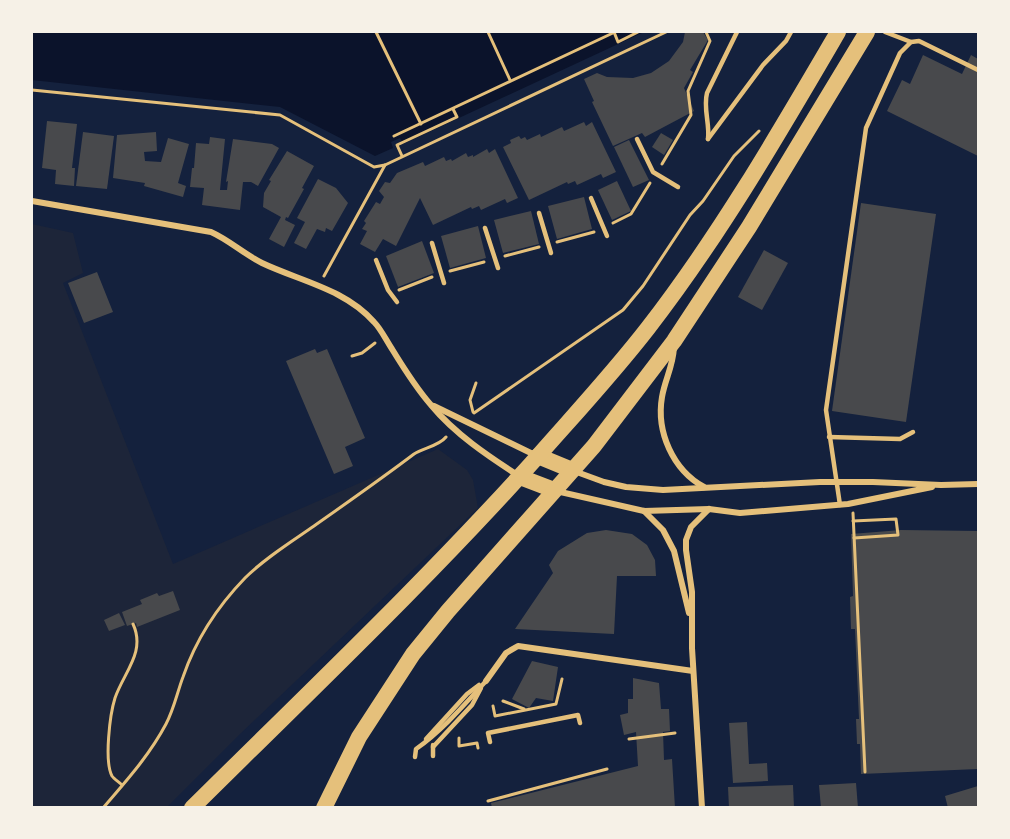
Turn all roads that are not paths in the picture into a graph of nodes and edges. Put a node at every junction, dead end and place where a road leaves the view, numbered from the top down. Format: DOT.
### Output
graph roads {
  1 [pos="737,32"];
  2 [pos="791,32"];
  3 [pos="838,32"];
  4 [pos="867,32"];
  5 [pos="885,32"];
  6 [pos="910,42"];
  7 [pos="978,70"];
  8 [pos="637,139"];
  9 [pos="678,187"];
  10 [pos="591,198"];
  11 [pos="32,201"];
  12 [pos="539,213"];
  13 [pos="485,228"];
  14 [pos="607,236"];
  15 [pos="432,243"];
  16 [pos="551,253"];
  17 [pos="376,260"];
  18 [pos="498,268"];
  19 [pos="444,283"];
  20 [pos="397,303"];
  21 [pos="674,341"];
  22 [pos="430,404"];
  23 [pos="913,432"];
  24 [pos="829,437"];
  25 [pos="538,456"];
  26 [pos="572,470"];
  27 [pos="520,477"];
  28 [pos="836,482"];
  29 [pos="978,484"];
  30 [pos="941,485"];
  31 [pos="706,488"];
  32 [pos="554,490"];
  33 [pos="840,505"];
  34 [pos="709,509"];
  35 [pos="644,511"];
  36 [pos="691,622"];
  37 [pos="693,671"];
  38 [pos="486,681"];
  39 [pos="580,723"];
  40 [pos="433,737"];
  41 [pos="490,742"];
  42 [pos="433,747"];
  43 [pos="416,749"];
  44 [pos="415,756"];
  45 [pos="433,756"];
  46 [pos="192,807"];
  47 [pos="324,807"];
  48 [pos="702,807"];
  1 -- 2 [label="lane"];
  3 -- 25 [label="highway"];
  4 -- 21 [label="highway"];
  5 -- 6 [label="lane"];
  6 -- 7 [label="lane"];
  6 -- 24 [label="lane"];
  8 -- 9 [label="lane"];
  10 -- 14 [label="lane"];
  11 -- 22 [label="street"];
  12 -- 16 [label="lane"];
  13 -- 18 [label="lane"];
  15 -- 19 [label="lane"];
  17 -- 20 [label="lane"];
  21 -- 26 [label="highway"];
  21 -- 31 [label="street"];
  22 -- 25 [label="street"];
  22 -- 27 [label="street"];
  23 -- 24 [label="lane"];
  24 -- 28 [label="lane"];
  25 -- 26 [label="highway"];
  25 -- 27 [label="highway"];
  26 -- 31 [label="street"];
  26 -- 32 [label="highway"];
  27 -- 32 [label="highway"];
  27 -- 46 [label="highway"];
  28 -- 30 [label="street"];
  28 -- 31 [label="street"];
  28 -- 33 [label="lane"];
  29 -- 30 [label="street"];
  30 -- 33 [label="street"];
  32 -- 35 [label="street"];
  32 -- 47 [label="highway"];
  33 -- 34 [label="street"];
  34 -- 35 [label="street"];
  34 -- 36 [label="street"];
  35 -- 36 [label="street"];
  36 -- 37 [label="street"];
  37 -- 38 [label="street"];
  37 -- 48 [label="street"];
  38 -- 40 [label="lane"];
  38 -- 42 [label="lane"];
  38 -- 43 [label="lane"];
  39 -- 41 [label="lane"];
  40 -- 42 [label="lane"];
  40 -- 43 [label="lane"];
  42 -- 45 [label="lane"];
  43 -- 44 [label="lane"];
}
